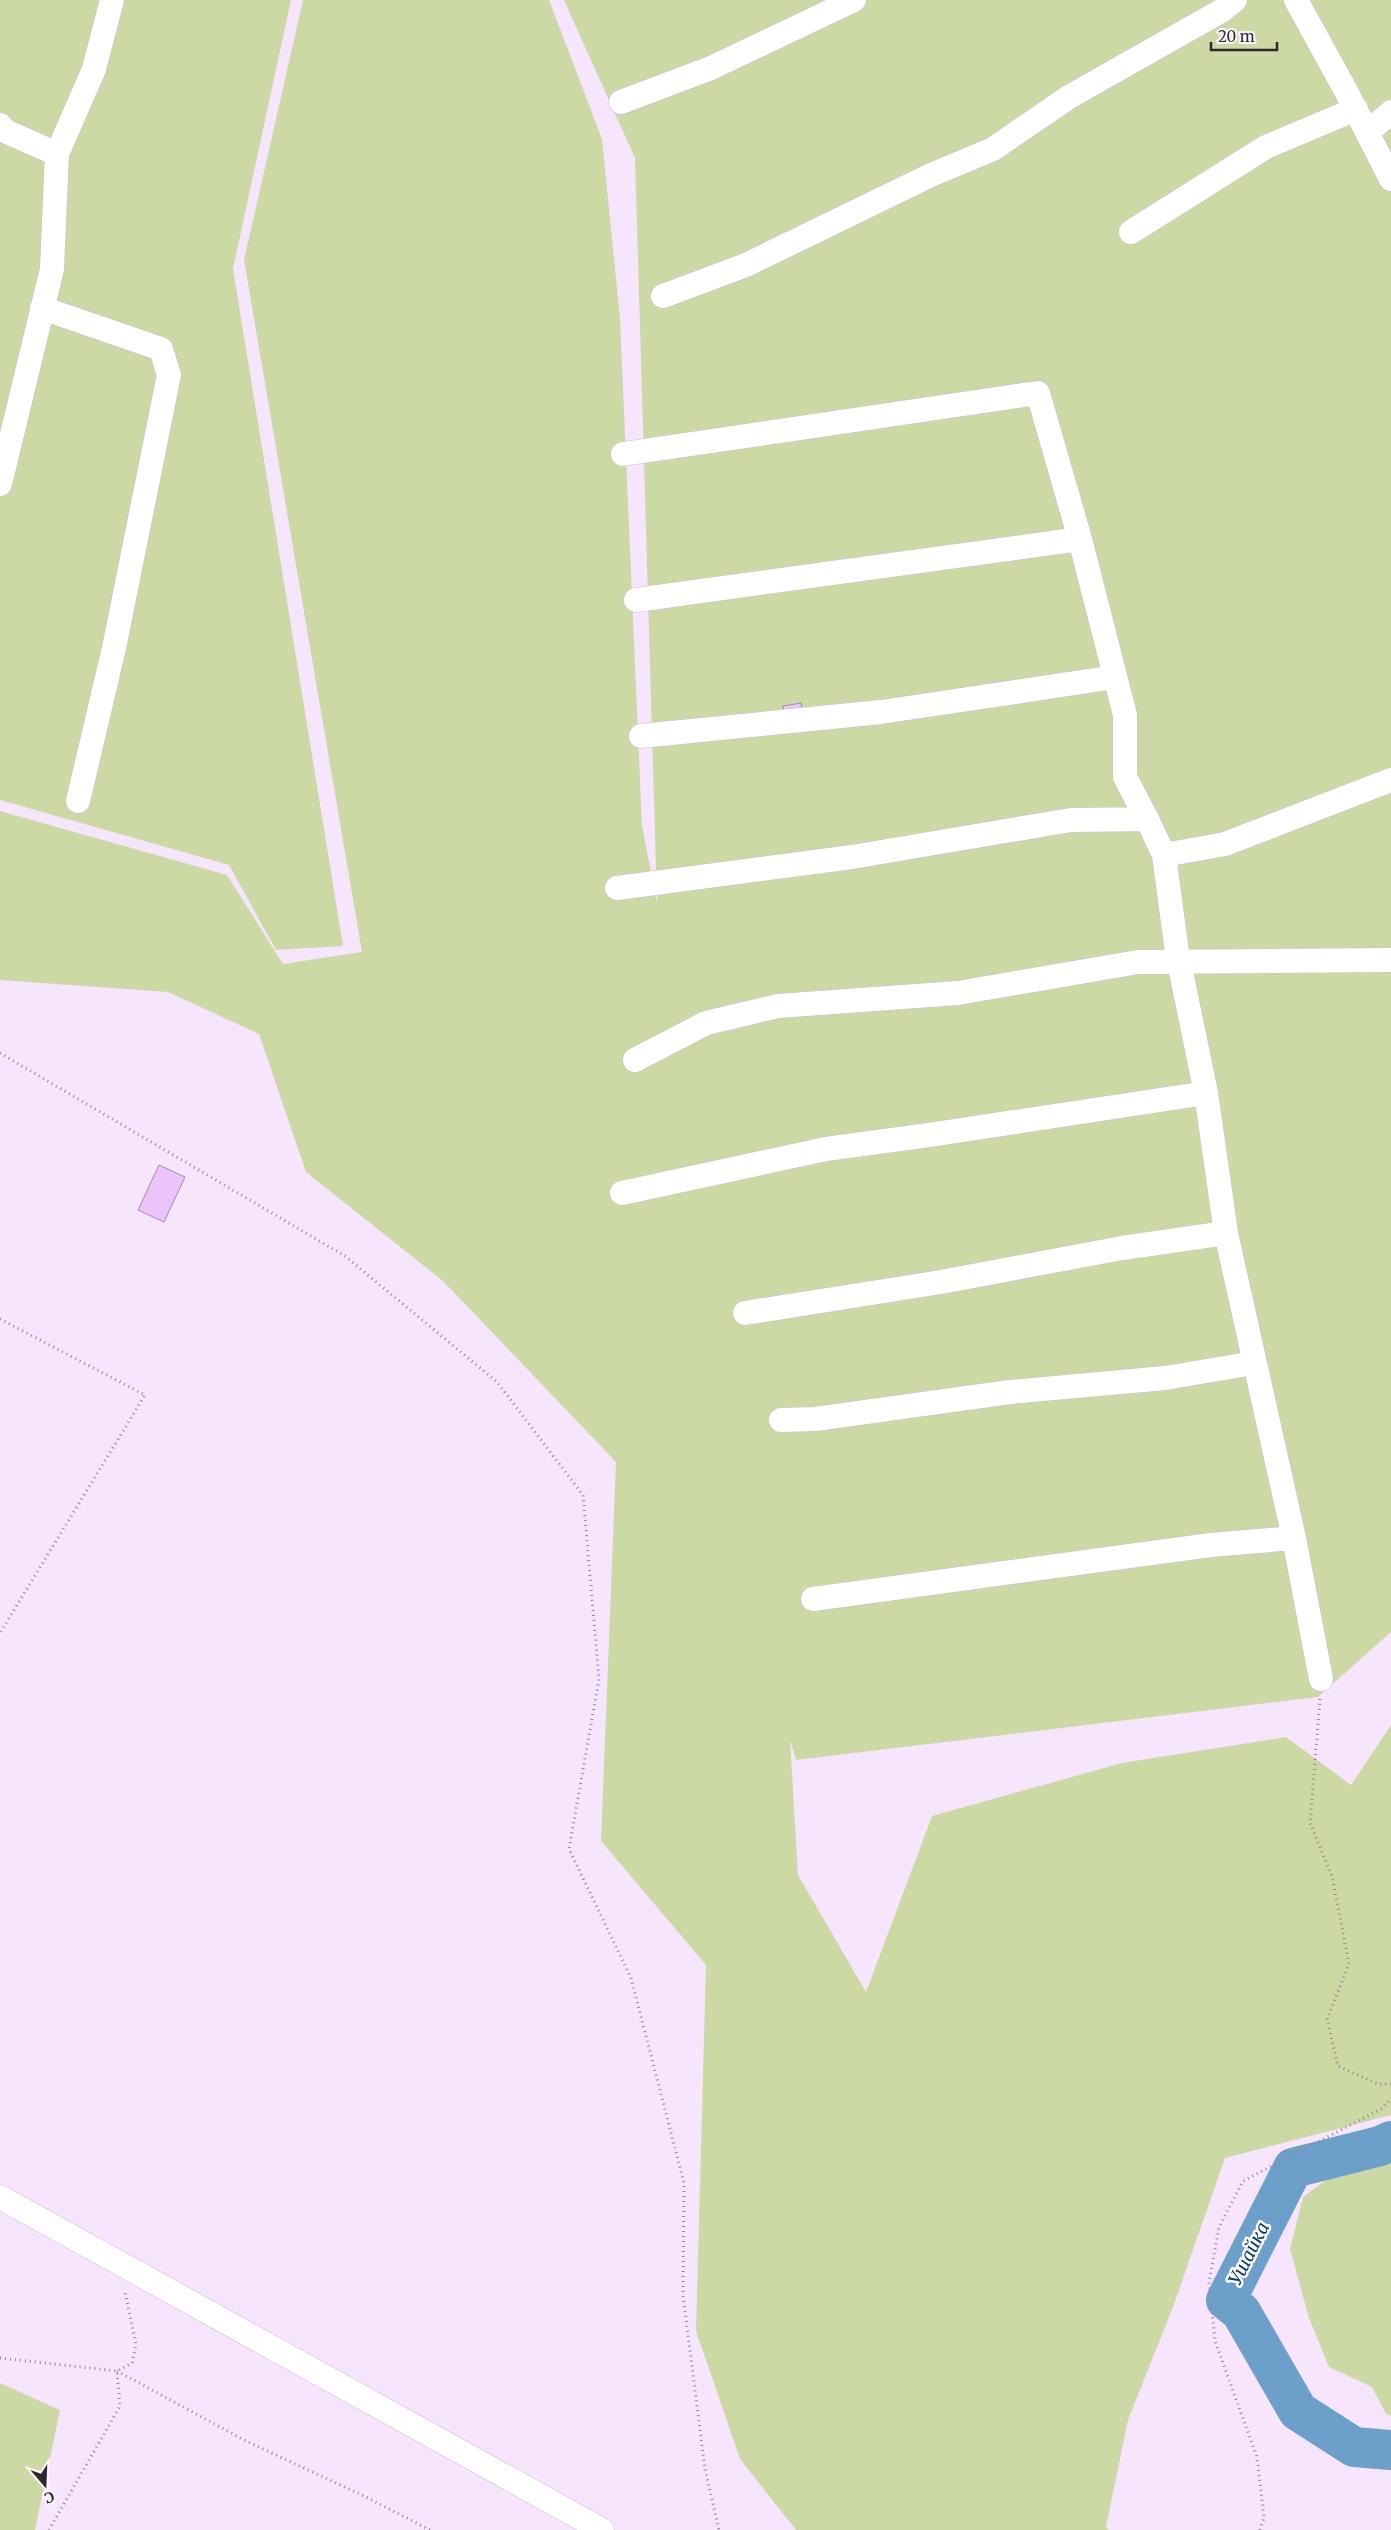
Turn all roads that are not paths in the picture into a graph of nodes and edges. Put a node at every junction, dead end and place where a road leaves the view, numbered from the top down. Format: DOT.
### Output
graph roads {
  1 [pos="112,0"];
  2 [pos="854,0"];
  3 [pos="1235,0"];
  4 [pos="1296,0"];
  5 [pos="622,102"];
  6 [pos="1356,109"];
  7 [pos="1391,112"];
  8 [pos="0,125"];
  9 [pos="1368,132"];
  10 [pos="57,154"];
  11 [pos="1391,179"];
  12 [pos="1131,232"];
  13 [pos="663,296"];
  14 [pos="42,308"];
  15 [pos="623,454"];
  16 [pos="0,484"];
  17 [pos="1080,539"];
  18 [pos="636,600"];
  19 [pos="1115,677"];
  20 [pos="641,736"];
  21 [pos="1391,780"];
  22 [pos="78,801"];
  23 [pos="1147,819"];
  24 [pos="1164,855"];
  25 [pos="617,888"];
  26 [pos="1391,960"];
  27 [pos="1179,961"];
  28 [pos="635,1060"];
  29 [pos="1206,1093"];
  30 [pos="622,1194"];
  31 [pos="1226,1233"];
  32 [pos="745,1312"];
  33 [pos="1254,1363"];
  34 [pos="781,1420"];
  35 [pos="1294,1538"];
  36 [pos="813,1599"];
  37 [pos="1322,1679"];
  38 [pos="0,2197"];
  39 [pos="602,2530"];
  1 -- 10 [label="street"];
  2 -- 5 [label="street"];
  3 -- 13 [label="street"];
  4 -- 6 [label="street"];
  6 -- 9 [label="street"];
  6 -- 12 [label="street"];
  7 -- 9 [label="street"];
  8 -- 10 [label="street"];
  9 -- 11 [label="street"];
  10 -- 14 [label="street"];
  14 -- 16 [label="street"];
  14 -- 22 [label="street"];
  15 -- 17 [label="street"];
  17 -- 18 [label="street"];
  17 -- 19 [label="street"];
  19 -- 20 [label="street"];
  19 -- 23 [label="street"];
  21 -- 24 [label="street"];
  23 -- 24 [label="street"];
  23 -- 25 [label="street"];
  24 -- 27 [label="street"];
  26 -- 27 [label="street"];
  27 -- 28 [label="street"];
  27 -- 29 [label="street"];
  29 -- 30 [label="street"];
  29 -- 31 [label="street"];
  31 -- 32 [label="street"];
  31 -- 33 [label="street"];
  33 -- 34 [label="street"];
  33 -- 35 [label="street"];
  35 -- 36 [label="street"];
  35 -- 37 [label="street"];
  38 -- 39 [label="street"];
}
